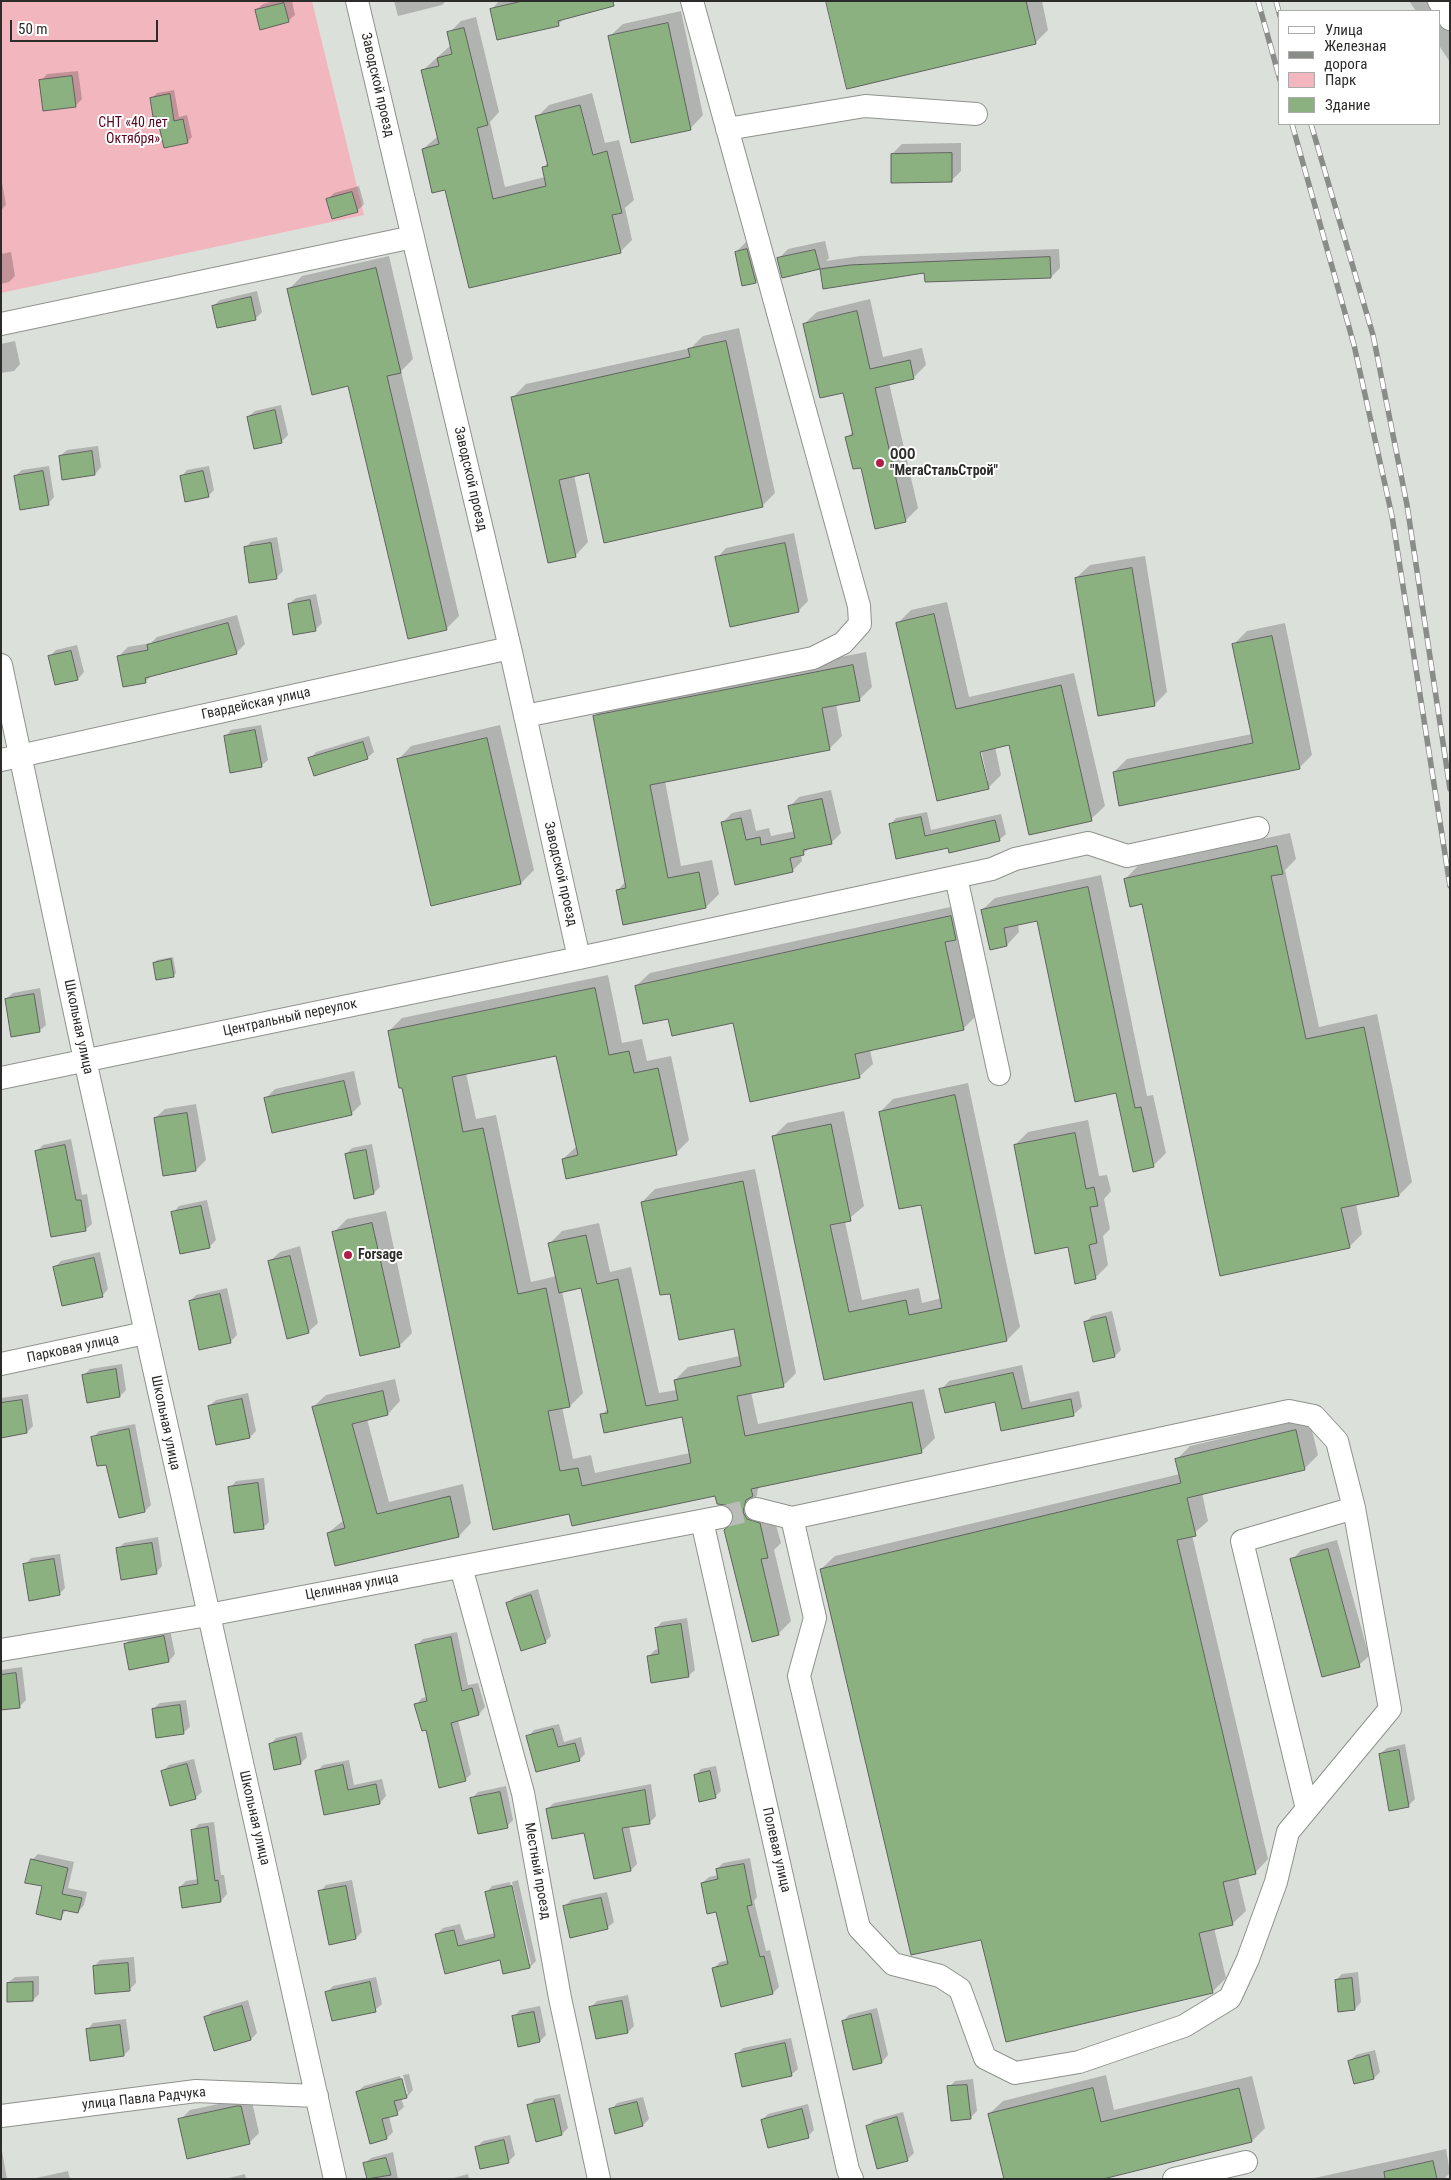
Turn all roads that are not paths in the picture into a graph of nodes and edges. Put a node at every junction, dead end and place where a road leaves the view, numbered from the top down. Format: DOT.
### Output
graph roads {
  1 [pos="357,1"];
  2 [pos="692,1"];
  3 [pos="1439,1"];
  4 [pos="1450,19"];
  5 [pos="976,114"];
  6 [pos="727,129"];
  7 [pos="413,237"];
  8 [pos="1,324"];
  9 [pos="510,648"];
  10 [pos="1,666"];
  11 [pos="525,716"];
  12 [pos="10,758"];
  13 [pos="1258,828"];
  14 [pos="956,877"];
  15 [pos="579,958"];
  16 [pos="85,1060"];
  17 [pos="999,1074"];
  18 [pos="1,1078"];
  19 [pos="146,1333"];
  20 [pos="1,1364"];
  21 [pos="1354,1508"];
  22 [pos="756,1509"];
  23 [pos="792,1518"];
  24 [pos="711,1519"];
  25 [pos="461,1566"];
  26 [pos="208,1614"];
  27 [pos="1,1650"];
  28 [pos="1307,1809"];
  29 [pos="317,2096"];
  30 [pos="1,2116"];
  31 [pos="1246,2162"];
  32 [pos="335,2179"];
  33 [pos="599,2179"];
  34 [pos="852,2179"];
  35 [pos="1174,2179"];
  1 -- 7 [label="street, Заводской проезд"];
  2 -- 6 [label="street"];
  3 -- 4 [label="street"];
  5 -- 6 [label="street"];
  6 -- 11 [label="street"];
  7 -- 8 [label="street"];
  7 -- 9 [label="street, Заводской проезд"];
  9 -- 11 [label="street, Заводской проезд"];
  9 -- 12 [label="street, Гвардейская улица"];
  10 -- 12 [label="street, Школьная улица"];
  11 -- 15 [label="street, Заводской проезд"];
  12 -- 16 [label="street, Школьная улица"];
  13 -- 14 [label="street, Центральный переулок"];
  14 -- 15 [label="street, Центральный переулок"];
  14 -- 17 [label="street"];
  15 -- 16 [label="street, Центральный переулок"];
  16 -- 18 [label="street, Центральный переулок"];
  16 -- 19 [label="street, Школьная улица"];
  19 -- 20 [label="street, Парковая улица"];
  19 -- 26 [label="street, Школьная улица"];
  21 -- 23 [label="street"];
  21 -- 28 [label="street"];
  21 -- 28 [label="street"];
  22 -- 23 [label="street"];
  23 -- 28 [label="street"];
  24 -- 25 [label="street, Целинная улица"];
  24 -- 34 [label="street, Полевая улица"];
  25 -- 26 [label="street, Целинная улица"];
  25 -- 33 [label="street, Местный проезд"];
  26 -- 27 [label="street, Целинная улица"];
  26 -- 29 [label="street, Школьная улица"];
  29 -- 30 [label="street, улица Павла Радчука"];
  29 -- 32 [label="street, Школьная улица"];
  31 -- 35 [label="street"];
}
